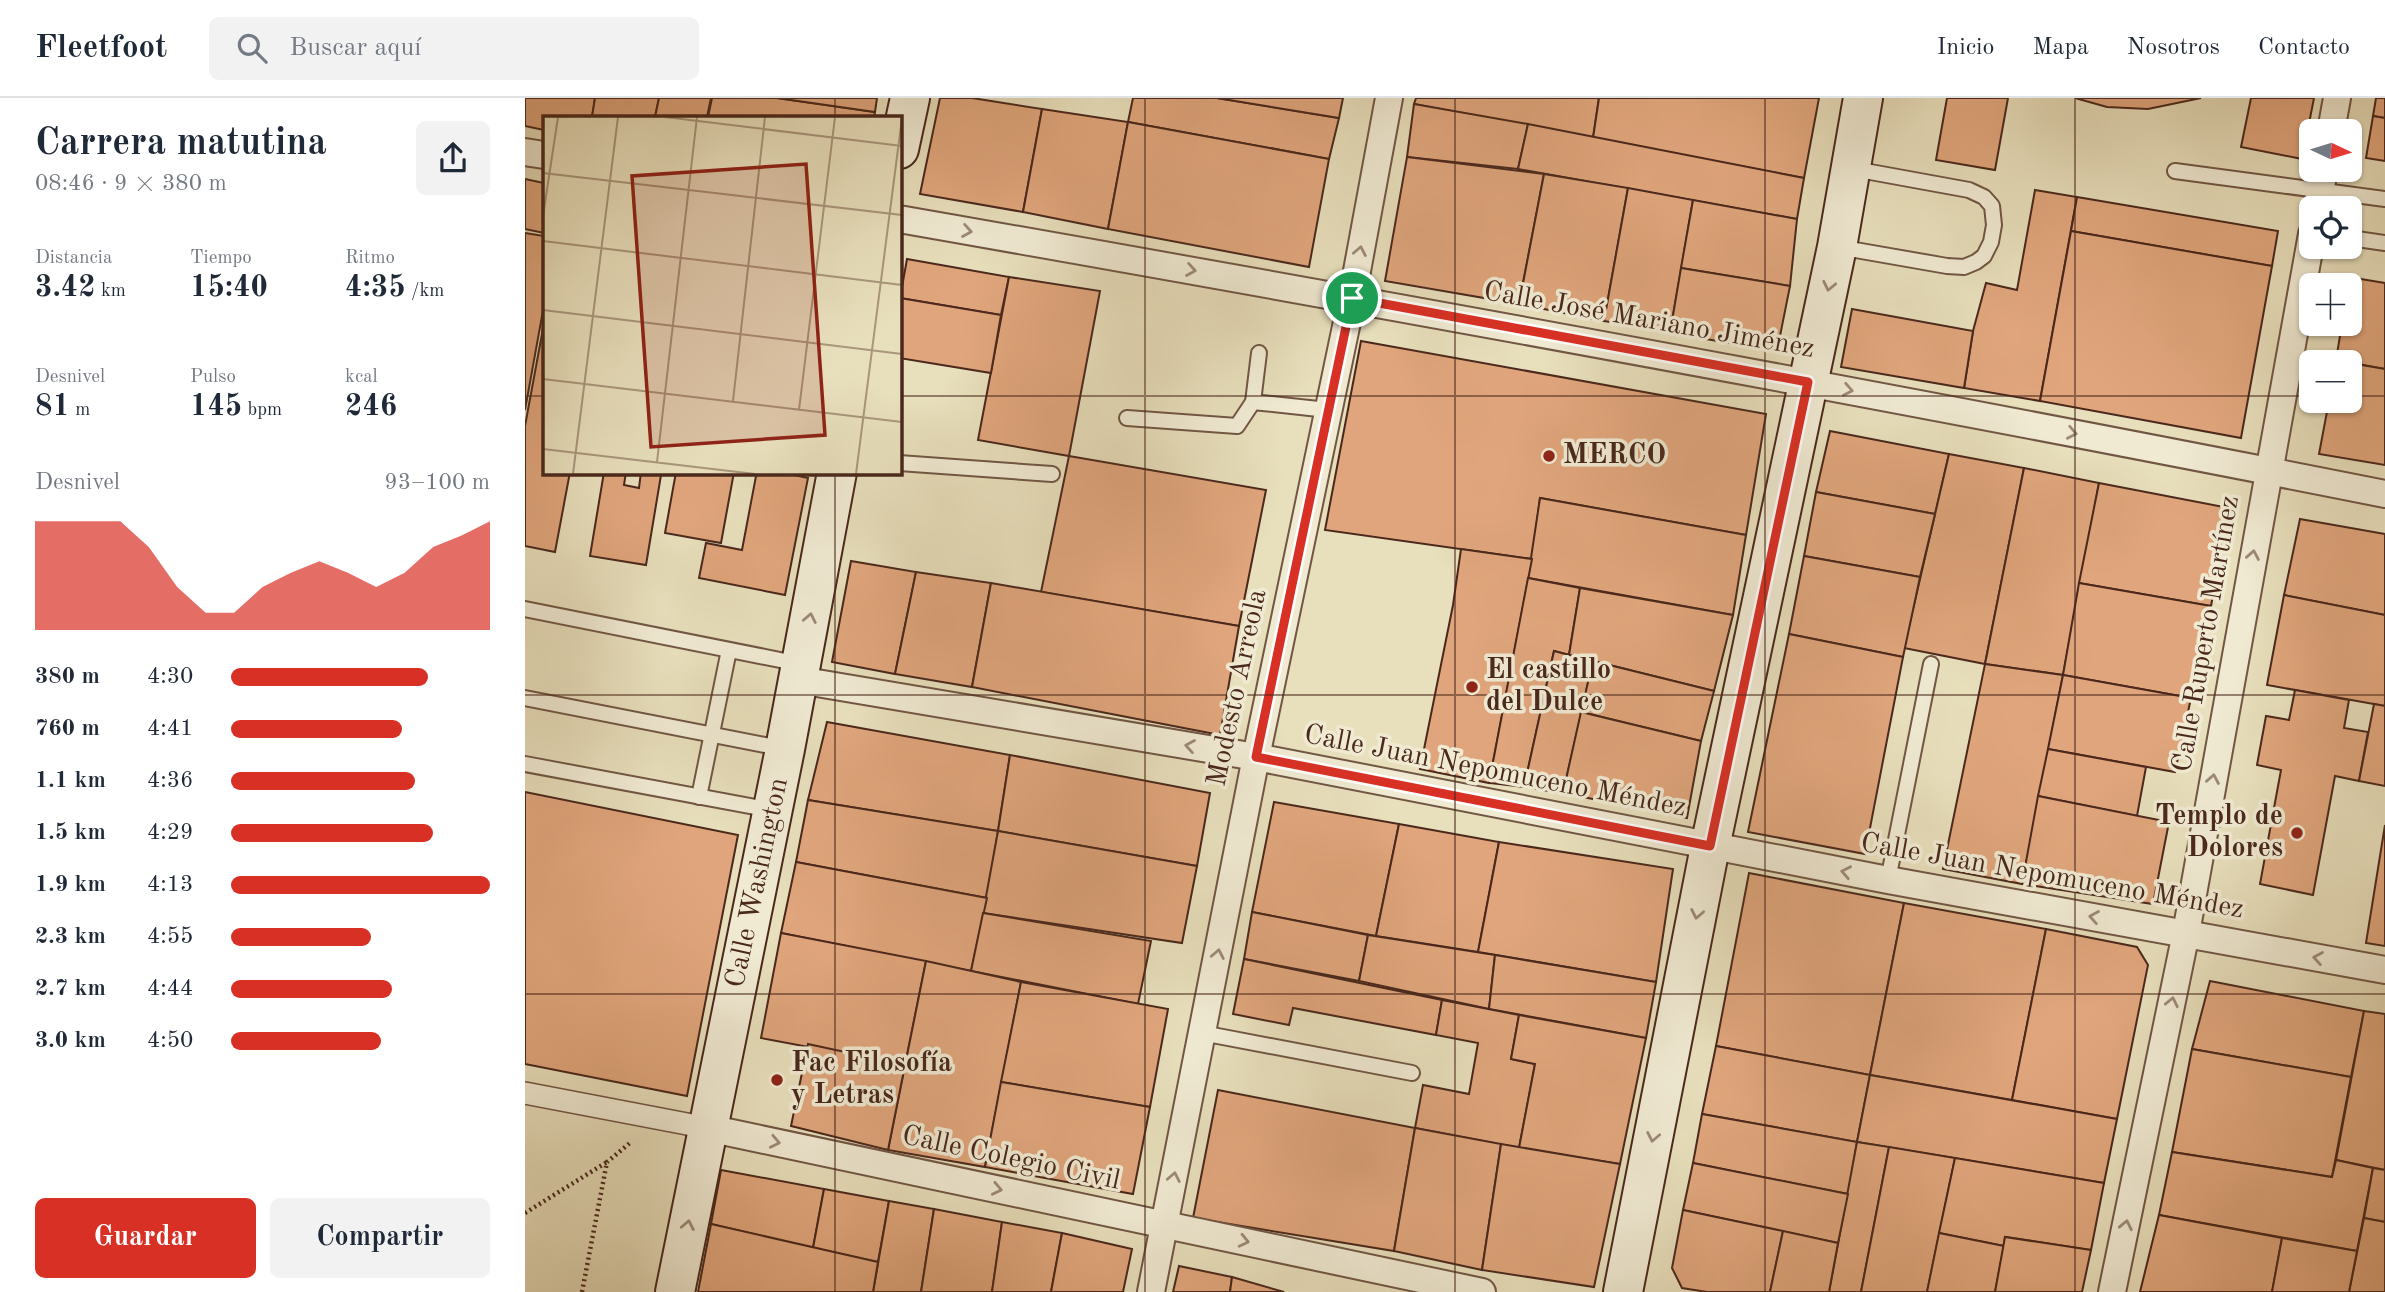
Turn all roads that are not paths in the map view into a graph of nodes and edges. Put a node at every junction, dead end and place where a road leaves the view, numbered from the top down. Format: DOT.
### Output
graph roads {
  1 [pos="910,98"];
  2 [pos="1389,98"];
  3 [pos="1863,98"];
  4 [pos="2337,98"];
  5 [pos="2333,119"];
  6 [pos="901,140"];
  7 [pos="525,152"];
  8 [pos="543,155"];
  9 [pos="1851,169"];
  10 [pos="2175,171"];
  11 [pos="2320,189"];
  12 [pos="2385,199"];
  13 [pos="901,219"];
  14 [pos="2362,240"];
  15 [pos="2385,243"];
  16 [pos="1837,247"];
  17 [pos="2307,259"];
  18 [pos="1352,298"];
  19 [pos="1259,353"];
  20 [pos="1808,382"];
  21 [pos="1252,402"];
  22 [pos="1328,410"];
  23 [pos="1127,418"];
  24 [pos="901,463"];
  25 [pos="2268,471"];
  26 [pos="837,474"];
  27 [pos="1052,474"];
  28 [pos="2385,494"];
  29 [pos="525,609"];
  30 [pos="729,650"];
  31 [pos="1931,664"];
  32 [pos="800,672"];
  33 [pos="525,698"];
  34 [pos="712,735"];
  35 [pos="785,749"];
  36 [pos="1256,757"];
  37 [pos="525,764"];
  38 [pos="699,797"];
  39 [pos="773,811"];
  40 [pos="1710,846"];
  41 [pos="1888,880"];
  42 [pos="2186,933"];
  43 [pos="2385,970"];
  44 [pos="1202,1033"];
  45 [pos="1412,1073"];
  46 [pos="525,1093"];
  47 [pos="708,1128"];
  48 [pos="1164,1223"];
  49 [pos="675,1292"];
  50 [pos="1151,1292"];
  51 [pos="1482,1292"];
  52 [pos="1623,1292"];
  53 [pos="2112,1292"];
  1 -- 6 [label="main road"];
  18 -- 2 [label="street, Modesto Arreola, one-way"];
  3 -- 9 [label="main road"];
  4 -- 5 [label="street"];
  7 -- 8 [label="street"];
  9 -- 16 [label="main road"];
  9 -- 16 [label="lane"];
  10 -- 11 [label="lane"];
  11 -- 12 [label="lane"];
  13 -- 18 [label="street, Calle José Mariano Jiménez, one-way"];
  14 -- 15 [label="lane"];
  16 -- 20 [label="main road, one-way"];
  17 -- 25 [label="street, Calle Ruperto Martínez"];
  18 -- 20 [label="street, Calle José Mariano Jiménez"];
  18 -- 22 [label="street, Modesto Arreola"];
  19 -- 21 [label="lane"];
  20 -- 25 [label="street, Calle José Mariano Jiménez, one-way"];
  20 -- 40 [label="main road"];
  21 -- 22 [label="lane"];
  21 -- 23 [label="lane"];
  22 -- 36 [label="street, Modesto Arreola"];
  24 -- 27 [label="lane"];
  25 -- 28 [label="street, Calle José Mariano Jiménez"];
  42 -- 25 [label="street, Calle Ruperto Martínez, one-way"];
  32 -- 26 [label="main road, Calle Washington, one-way"];
  29 -- 30 [label="lane"];
  30 -- 32 [label="lane"];
  30 -- 34 [label="lane"];
  31 -- 41 [label="lane"];
  32 -- 35 [label="main road, Calle Washington"];
  36 -- 32 [label="street, Calle Juan Nepomuceno Méndez, one-way"];
  33 -- 34 [label="lane"];
  34 -- 35 [label="lane"];
  34 -- 38 [label="lane"];
  35 -- 39 [label="main road, Calle Washington"];
  36 -- 40 [label="street, Calle Juan Nepomuceno Méndez"];
  44 -- 36 [label="street, Modesto Arreola, one-way"];
  37 -- 38 [label="lane"];
  38 -- 39 [label="lane"];
  39 -- 47 [label="main road, Calle Washington"];
  41 -- 40 [label="street, Calle Juan Nepomuceno Méndez, one-way"];
  40 -- 52 [label="main road, one-way"];
  42 -- 41 [label="street, Calle Juan Nepomuceno Méndez, one-way"];
  43 -- 42 [label="street, Calle Juan Nepomuceno Méndez, one-way"];
  53 -- 42 [label="street, Calle Ruperto Martínez, one-way"];
  44 -- 45 [label="lane"];
  48 -- 44 [label="street, Modesto Arreola, one-way"];
  46 -- 47 [label="street, Calle Colegio Civil"];
  47 -- 48 [label="street, Calle Colegio Civil, one-way"];
  49 -- 47 [label="main road, Calle Washington, one-way"];
  48 -- 50 [label="street, Modesto Arreola"];
  48 -- 51 [label="street, Calle Colegio Civil, one-way"];
}
